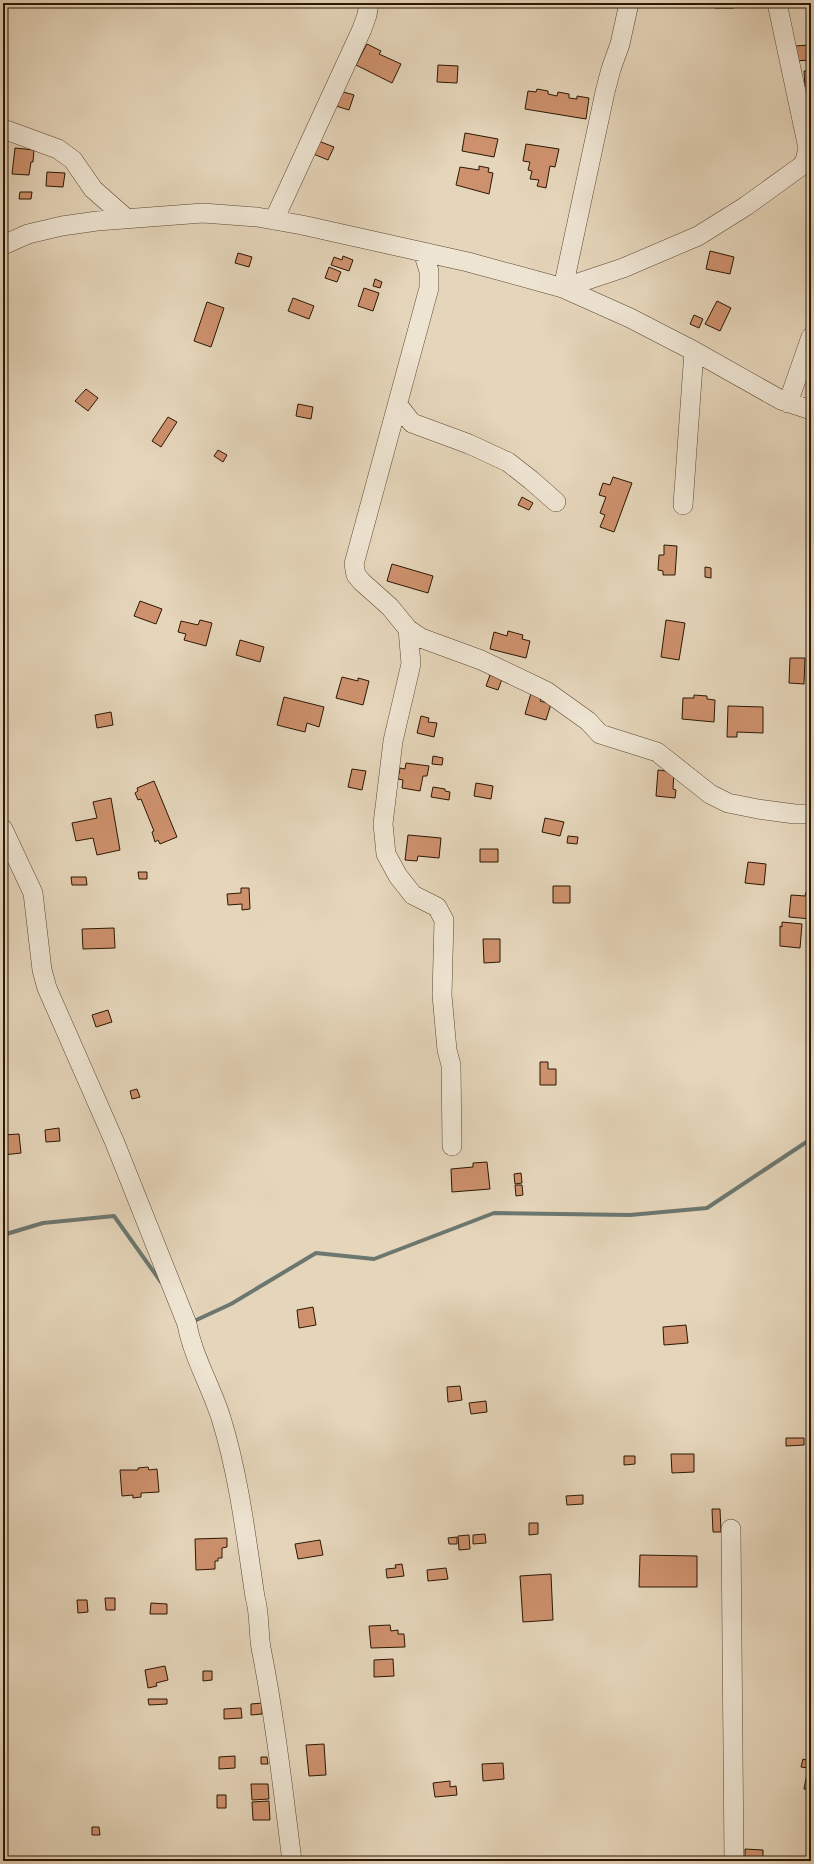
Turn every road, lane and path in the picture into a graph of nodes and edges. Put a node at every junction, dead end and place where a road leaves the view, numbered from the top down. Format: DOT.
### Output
graph roads {
  1 [pos="369,3"];
  2 [pos="629,3"];
  3 [pos="777,3"];
  4 [pos="3,128"];
  5 [pos="808,159"];
  6 [pos="127,219"];
  7 [pos="274,220"];
  8 [pos="3,245"];
  9 [pos="423,252"];
  10 [pos="563,288"];
  11 [pos="811,337"];
  12 [pos="694,351"];
  13 [pos="788,403"];
  14 [pos="398,405"];
  15 [pos="811,410"];
  16 [pos="556,502"];
  17 [pos="683,505"];
  18 [pos="408,629"];
  19 [pos="811,814"];
  20 [pos="3,829"];
  21 [pos="452,1146"];
  22 [pos="731,1529"];
  23 [pos="292,1861"];
  24 [pos="734,1861"];
  1 -- 7 [label="street"];
  2 -- 10 [label="street"];
  3 -- 5 [label="street"];
  4 -- 6 [label="street"];
  5 -- 10 [label="street"];
  6 -- 7 [label="street"];
  6 -- 8 [label="street"];
  7 -- 9 [label="street"];
  9 -- 10 [label="street"];
  9 -- 14 [label="street"];
  10 -- 12 [label="street"];
  11 -- 13 [label="street"];
  12 -- 13 [label="street"];
  12 -- 17 [label="street"];
  13 -- 15 [label="street"];
  14 -- 16 [label="street"];
  14 -- 18 [label="street"];
  18 -- 19 [label="street"];
  18 -- 21 [label="street"];
  20 -- 23 [label="street"];
  22 -- 24 [label="street"];
}
